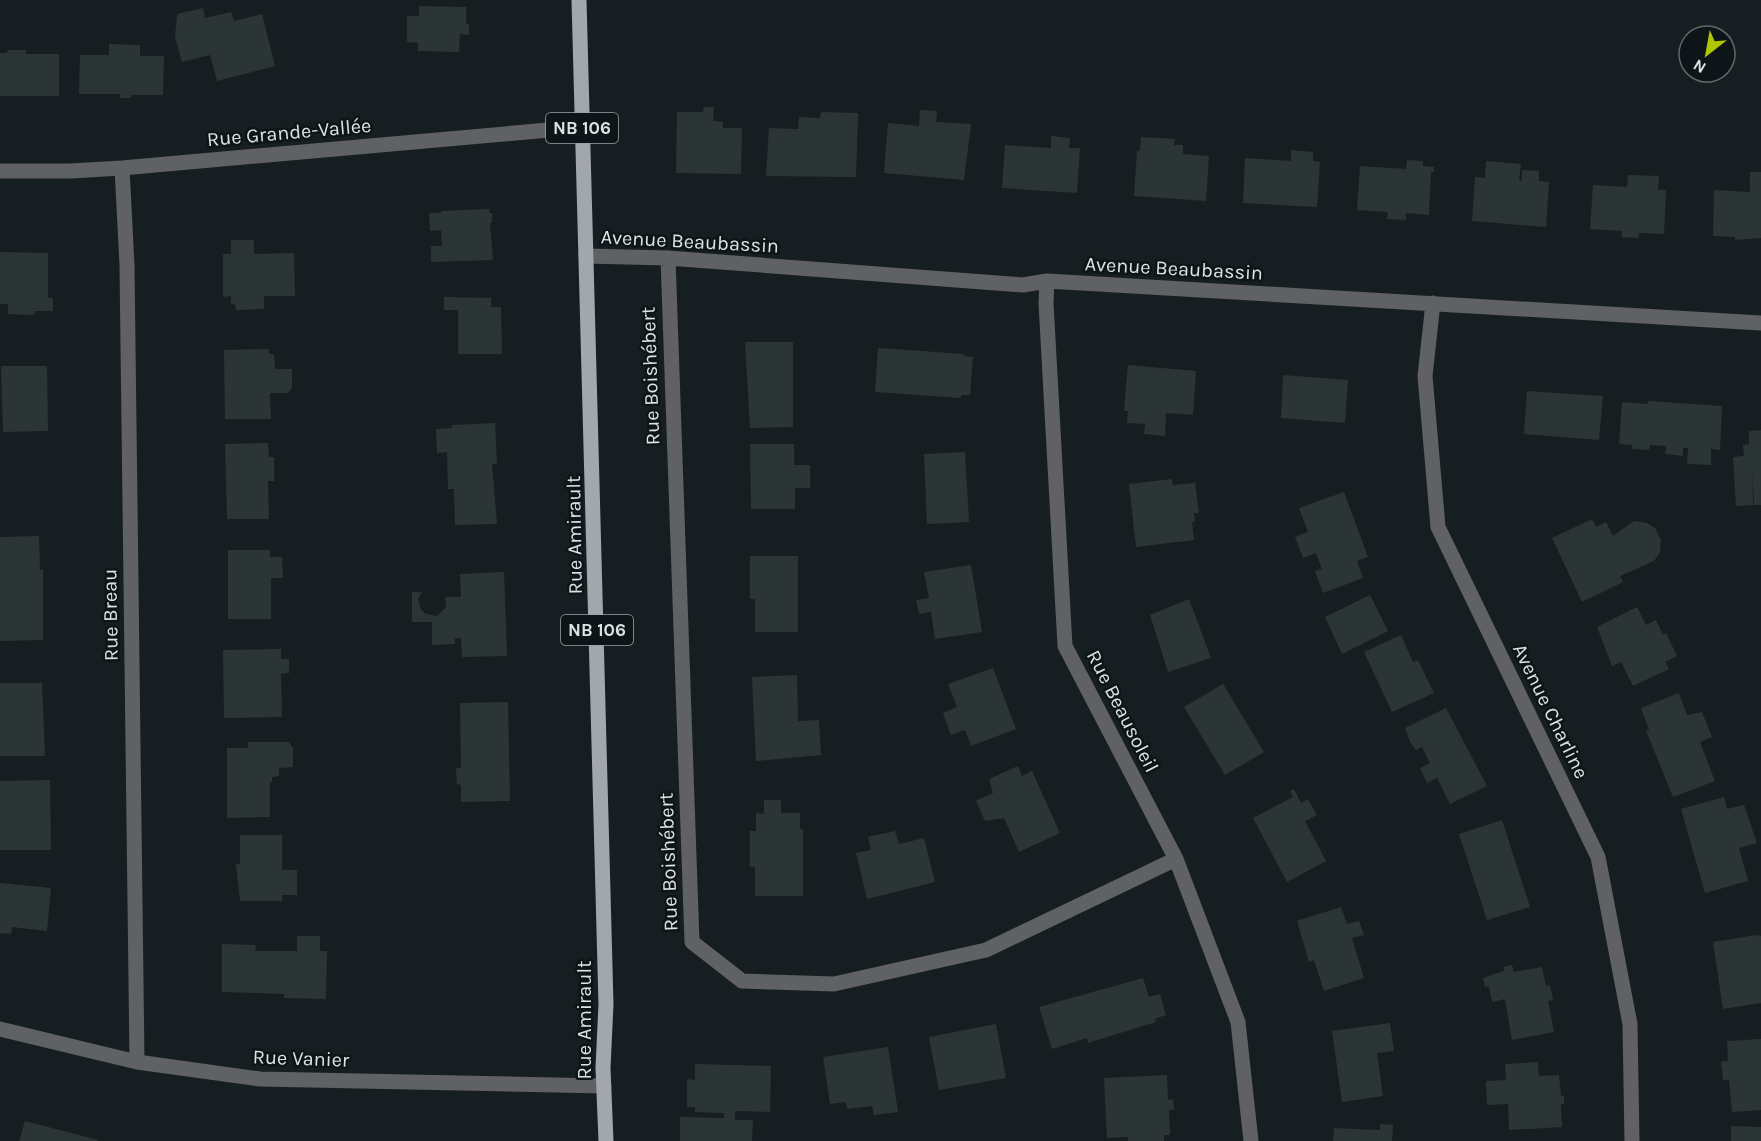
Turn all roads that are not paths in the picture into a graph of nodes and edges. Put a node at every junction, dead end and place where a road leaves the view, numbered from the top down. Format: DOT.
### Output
graph roads {
  1 [pos="579,0"];
  2 [pos="582,127"];
  3 [pos="122,168"];
  4 [pos="0,171"];
  5 [pos="586,256"];
  6 [pos="668,258"];
  7 [pos="1047,282"];
  8 [pos="1433,303"];
  9 [pos="1761,323"];
  10 [pos="1176,859"];
  11 [pos="0,1029"];
  12 [pos="136,1062"];
  13 [pos="604,1086"];
  14 [pos="606,1141"];
  15 [pos="1251,1141"];
  16 [pos="1632,1141"];
  1 -- 2 [label="main road, Rue Amirault / NB 106"];
  2 -- 3 [label="street, Rue Grande-Vallée"];
  2 -- 5 [label="main road, Rue Amirault / NB 106"];
  3 -- 4 [label="street, Rue Grande-Vallée"];
  3 -- 12 [label="street, Rue Breau"];
  5 -- 6 [label="street, Avenue Beaubassin"];
  5 -- 13 [label="main road, Rue Amirault / NB 106"];
  6 -- 7 [label="street, Avenue Beaubassin"];
  6 -- 10 [label="street, Rue Boishébert"];
  7 -- 8 [label="street, Avenue Beaubassin"];
  7 -- 10 [label="street, Rue Beausoleil"];
  8 -- 9 [label="street, Avenue Beaubassin"];
  8 -- 16 [label="street, Avenue Charline"];
  10 -- 15 [label="street, Rue Beausoleil"];
  11 -- 12 [label="street, Rue Vanier"];
  12 -- 13 [label="street, Rue Vanier"];
  13 -- 14 [label="main road, Rue Amirault / NB 106"];
}
